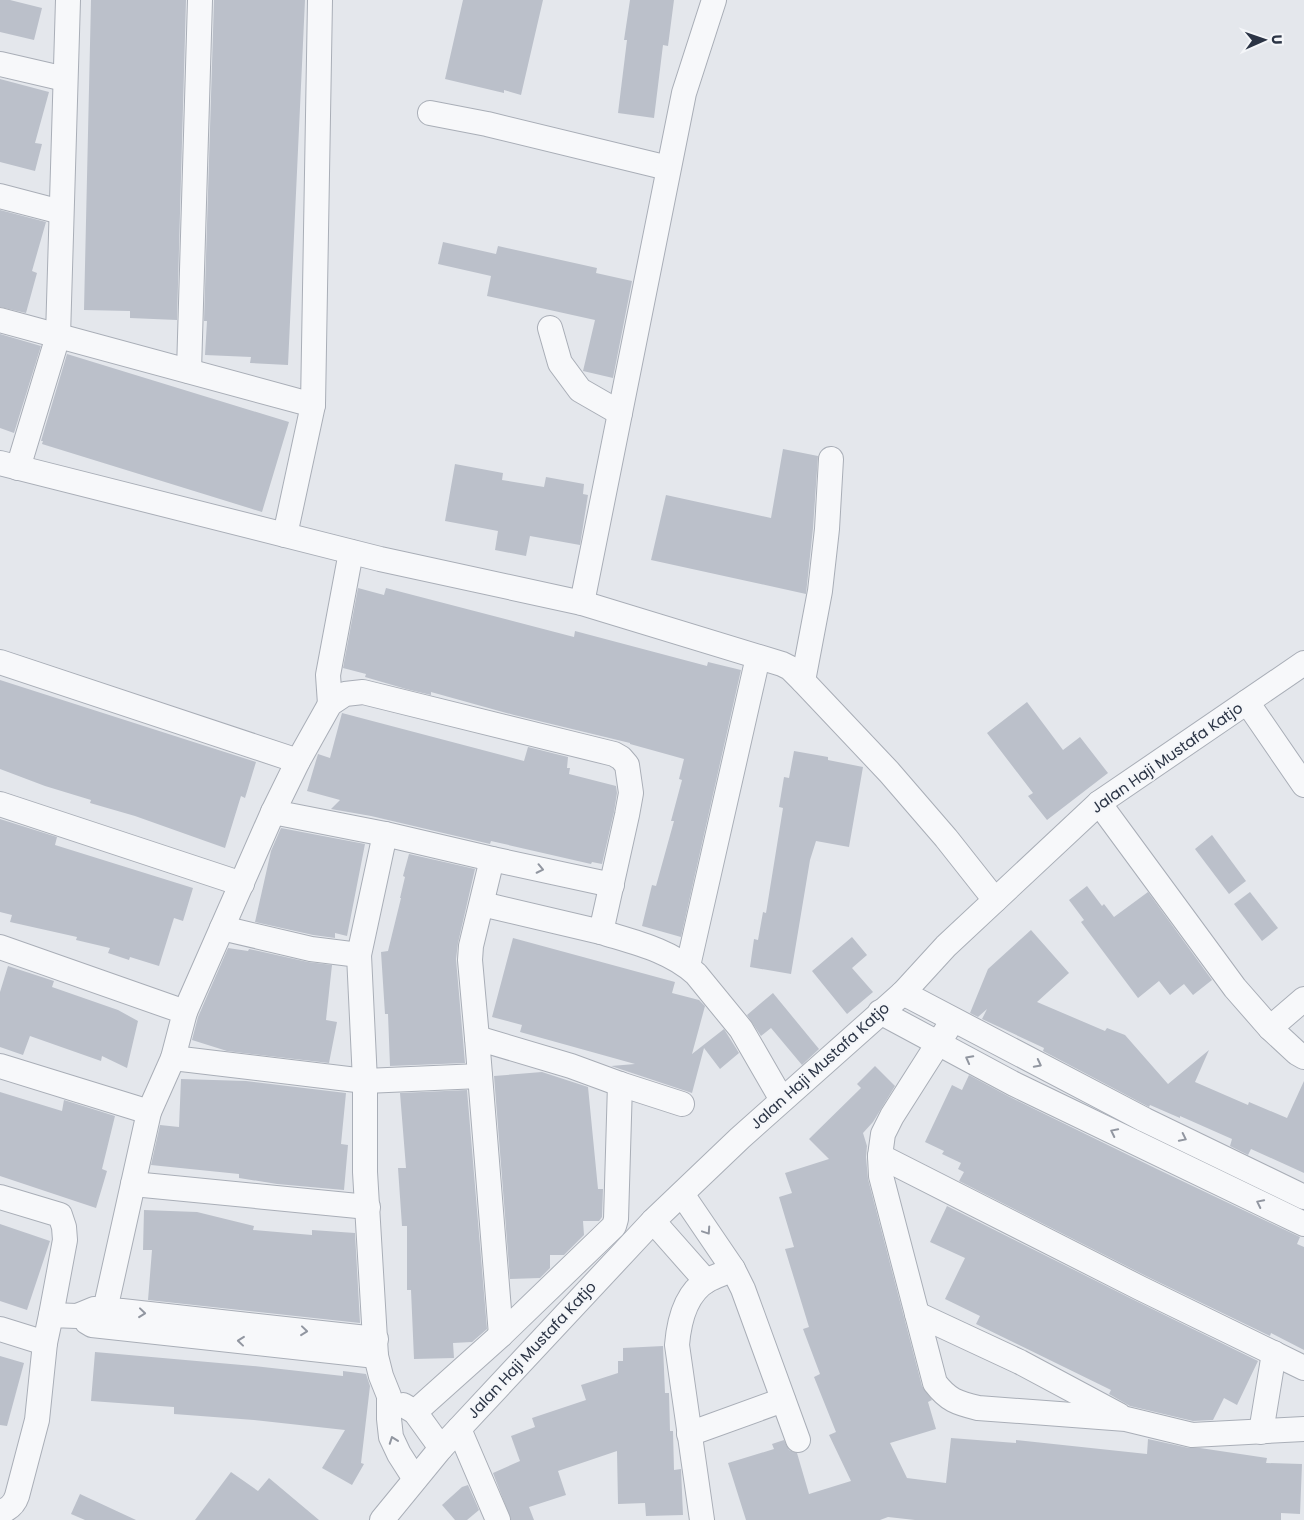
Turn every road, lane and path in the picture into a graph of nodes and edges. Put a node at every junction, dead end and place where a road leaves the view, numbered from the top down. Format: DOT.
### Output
graph roads {
  1 [pos="68,0"];
  2 [pos="200,0"];
  3 [pos="320,0"];
  4 [pos="714,0"];
  5 [pos="0,64"];
  6 [pos="65,79"];
  7 [pos="430,113"];
  8 [pos="668,168"];
  9 [pos="0,196"];
  10 [pos="61,212"];
  11 [pos="0,320"];
  12 [pos="550,328"];
  13 [pos="58,336"];
  14 [pos="189,371"];
  15 [pos="313,405"];
  16 [pos="620,413"];
  17 [pos="831,459"];
  18 [pos="9,466"];
  19 [pos="285,535"];
  20 [pos="351,552"];
  21 [pos="582,604"];
  22 [pos="758,657"];
  23 [pos="0,662"];
  24 [pos="1304,663"];
  25 [pos="803,681"];
  26 [pos="1247,702"];
  27 [pos="330,704"];
  28 [pos="298,761"];
  29 [pos="1304,785"];
  30 [pos="1099,803"];
  31 [pos="0,804"];
  32 [pos="273,812"];
  33 [pos="385,834"];
  34 [pos="492,859"];
  35 [pos="242,884"];
  36 [pos="612,885"];
  37 [pos="995,900"];
  38 [pos="482,904"];
  39 [pos="222,928"];
  40 [pos="601,932"];
  41 [pos="0,946"];
  42 [pos="359,955"];
  43 [pos="688,966"];
  44 [pos="902,992"];
  45 [pos="1304,998"];
  46 [pos="185,1012"];
  47 [pos="880,1012"];
  48 [pos="953,1020"];
  49 [pos="1270,1028"];
  50 [pos="477,1038"];
  51 [pos="938,1043"];
  52 [pos="1304,1057"];
  53 [pos="173,1058"];
  54 [pos="0,1066"];
  55 [pos="480,1076"];
  56 [pos="366,1081"];
  57 [pos="620,1084"];
  58 [pos="782,1100"];
  59 [pos="682,1104"];
  60 [pos="149,1112"];
  61 [pos="880,1156"];
  62 [pos="133,1184"];
  63 [pos="682,1194"];
  64 [pos="0,1197"];
  65 [pos="1304,1197"];
  66 [pos="368,1207"];
  67 [pos="653,1221"];
  68 [pos="1304,1224"];
  69 [pos="733,1269"];
  70 [pos="706,1281"];
  71 [pos="917,1314"];
  72 [pos="51,1315"];
  73 [pos="104,1318"];
  74 [pos="0,1329"];
  75 [pos="501,1335"];
  76 [pos="46,1343"];
  77 [pos="376,1347"];
  78 [pos="1274,1353"];
  79 [pos="1304,1368"];
  80 [pos="389,1396"];
  81 [pos="783,1400"];
  82 [pos="415,1412"];
  83 [pos="1126,1419"];
  84 [pos="459,1429"];
  85 [pos="1304,1429"];
  86 [pos="1261,1432"];
  87 [pos="689,1434"];
  88 [pos="798,1440"];
  89 [pos="441,1448"];
  90 [pos="415,1479"];
  91 [pos="0,1512"];
  92 [pos="382,1520"];
  93 [pos="498,1520"];
  94 [pos="702,1520"];
  1 -- 6 [label="street"];
  2 -- 14 [label="street"];
  3 -- 15 [label="street"];
  4 -- 8 [label="street"];
  5 -- 6 [label="street"];
  6 -- 10 [label="street"];
  7 -- 8 [label="street"];
  8 -- 16 [label="street"];
  9 -- 10 [label="street"];
  10 -- 13 [label="street"];
  11 -- 13 [label="street"];
  12 -- 16 [label="street"];
  13 -- 14 [label="street"];
  13 -- 18 [label="street"];
  14 -- 15 [label="street"];
  15 -- 19 [label="street"];
  16 -- 21 [label="street"];
  17 -- 25 [label="street"];
  18 -- 19 [label="street"];
  19 -- 20 [label="street"];
  20 -- 21 [label="street"];
  20 -- 27 [label="street"];
  21 -- 22 [label="street"];
  22 -- 25 [label="street"];
  22 -- 43 [label="street"];
  23 -- 28 [label="street"];
  24 -- 26 [label="street, Jalan Haji Mustafa Katjo"];
  25 -- 37 [label="street"];
  26 -- 29 [label="street"];
  26 -- 30 [label="street, Jalan Haji Mustafa Katjo"];
  27 -- 28 [label="street"];
  27 -- 36 [label="street"];
  28 -- 32 [label="street"];
  30 -- 37 [label="street, Jalan Haji Mustafa Katjo"];
  30 -- 49 [label="street"];
  31 -- 35 [label="street"];
  32 -- 33 [label="street"];
  32 -- 35 [label="street"];
  33 -- 34 [label="street"];
  33 -- 42 [label="street"];
  34 -- 36 [label="street, one-way"];
  34 -- 38 [label="street"];
  35 -- 39 [label="street"];
  36 -- 40 [label="street"];
  37 -- 44 [label="street, Jalan Haji Mustafa Katjo"];
  38 -- 40 [label="street"];
  38 -- 50 [label="street"];
  39 -- 42 [label="street"];
  39 -- 46 [label="street"];
  40 -- 43 [label="street"];
  41 -- 46 [label="street"];
  42 -- 56 [label="street"];
  43 -- 58 [label="street"];
  44 -- 47 [label="street, Jalan Haji Mustafa Katjo"];
  44 -- 48 [label="street"];
  45 -- 49 [label="street"];
  46 -- 53 [label="street"];
  47 -- 51 [label="street"];
  47 -- 58 [label="street, Jalan Haji Mustafa Katjo"];
  48 -- 51 [label="street"];
  48 -- 65 [label="street, one-way"];
  49 -- 52 [label="street"];
  50 -- 55 [label="street"];
  50 -- 57 [label="street"];
  51 -- 61 [label="street"];
  68 -- 51 [label="street, one-way"];
  53 -- 56 [label="street"];
  53 -- 60 [label="street"];
  54 -- 60 [label="street"];
  55 -- 56 [label="street"];
  55 -- 75 [label="street"];
  56 -- 66 [label="street"];
  57 -- 59 [label="street"];
  57 -- 75 [label="street"];
  58 -- 63 [label="street, Jalan Haji Mustafa Katjo"];
  60 -- 62 [label="street"];
  61 -- 71 [label="street"];
  61 -- 78 [label="street"];
  62 -- 66 [label="street"];
  62 -- 73 [label="street"];
  63 -- 67 [label="street, Jalan Haji Mustafa Katjo"];
  63 -- 69 [label="street, one-way"];
  64 -- 72 [label="street"];
  66 -- 77 [label="street"];
  67 -- 70 [label="street"];
  67 -- 84 [label="street, Jalan Haji Mustafa Katjo"];
  69 -- 70 [label="street"];
  69 -- 81 [label="street"];
  70 -- 87 [label="street"];
  71 -- 83 [label="street"];
  71 -- 83 [label="street"];
  72 -- 73 [label="street"];
  72 -- 76 [label="street"];
  73 -- 77 [label="street"];
  74 -- 76 [label="street"];
  75 -- 82 [label="street"];
  76 -- 91 [label="street"];
  77 -- 80 [label="street"];
  78 -- 79 [label="street"];
  78 -- 86 [label="street"];
  80 -- 82 [label="street"];
  90 -- 80 [label="street, one-way"];
  81 -- 87 [label="street"];
  81 -- 88 [label="street"];
  82 -- 89 [label="street"];
  83 -- 86 [label="street"];
  84 -- 89 [label="street, Jalan Haji Mustafa Katjo"];
  84 -- 93 [label="street"];
  85 -- 86 [label="street"];
  87 -- 94 [label="street"];
  89 -- 90 [label="street, Jalan Haji Mustafa Katjo"];
  90 -- 92 [label="street, Jalan Haji Mustafa Katjo"];
}
